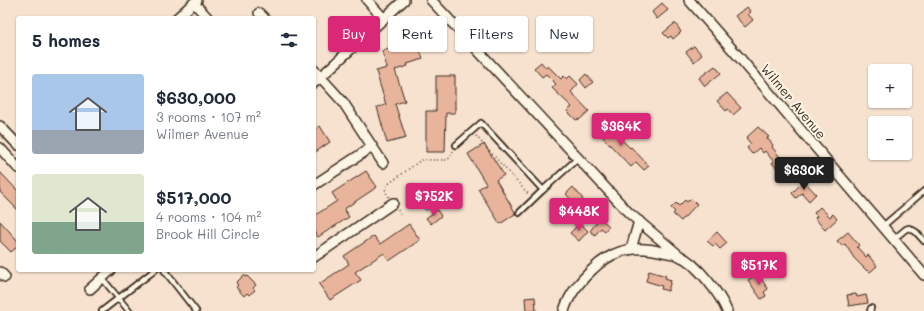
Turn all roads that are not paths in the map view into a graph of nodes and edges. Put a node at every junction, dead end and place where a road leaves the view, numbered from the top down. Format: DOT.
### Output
graph roads {
  1 [pos="367,0"];
  2 [pos="404,0"];
  3 [pos="431,0"];
  4 [pos="689,0"];
  5 [pos="196,1"];
  6 [pos="179,16"];
  7 [pos="207,16"];
  8 [pos="384,19"];
  9 [pos="317,80"];
  10 [pos="0,126"];
  11 [pos="16,143"];
  12 [pos="16,144"];
  13 [pos="456,146"];
  14 [pos="372,147"];
  15 [pos="1,152"];
  16 [pos="578,158"];
  17 [pos="383,163"];
  18 [pos="16,166"];
  19 [pos="316,184"];
  20 [pos="543,190"];
  21 [pos="924,191"];
  22 [pos="393,204"];
  23 [pos="518,213"];
  24 [pos="639,221"];
  25 [pos="883,226"];
  26 [pos="894,239"];
  27 [pos="924,242"];
  28 [pos="630,249"];
  29 [pos="316,256"];
  30 [pos="681,257"];
  31 [pos="109,272"];
  32 [pos="152,272"];
  33 [pos="166,272"];
  34 [pos="924,275"];
  35 [pos="102,278"];
  36 [pos="90,290"];
  37 [pos="118,298"];
  38 [pos="102,311"];
  39 [pos="129,311"];
  40 [pos="196,311"];
  41 [pos="564,311"];
  42 [pos="728,311"];
  1 -- 8 [label="street"];
  2 -- 8 [label="street"];
  3 -- 16 [label="street"];
  4 -- 25 [label="street, Wilmer Avenue"];
  5 -- 6 [label="street"];
  5 -- 7 [label="street"];
  8 -- 9 [label="street"];
  9 -- 14 [label="street"];
  10 -- 11 [label="street"];
  12 -- 15 [label="street"];
  13 -- 20 [label="lane"];
  14 -- 17 [label="street"];
  14 -- 19 [label="street"];
  15 -- 18 [label="street"];
  16 -- 20 [label="lane"];
  16 -- 24 [label="street"];
  20 -- 23 [label="lane"];
  21 -- 25 [label="lane"];
  22 -- 29 [label="street"];
  24 -- 28 [label="street"];
  24 -- 30 [label="street"];
  25 -- 26 [label="street, Wilmer Avenue"];
  26 -- 27 [label="lane"];
  26 -- 34 [label="street, Wilmer Avenue"];
  28 -- 30 [label="street"];
  28 -- 41 [label="street"];
  30 -- 42 [label="street"];
  31 -- 35 [label="street"];
  32 -- 37 [label="lane"];
  33 -- 40 [label="lane"];
  35 -- 36 [label="street"];
  35 -- 37 [label="lane"];
  37 -- 38 [label="lane"];
  37 -- 39 [label="lane"];
}
